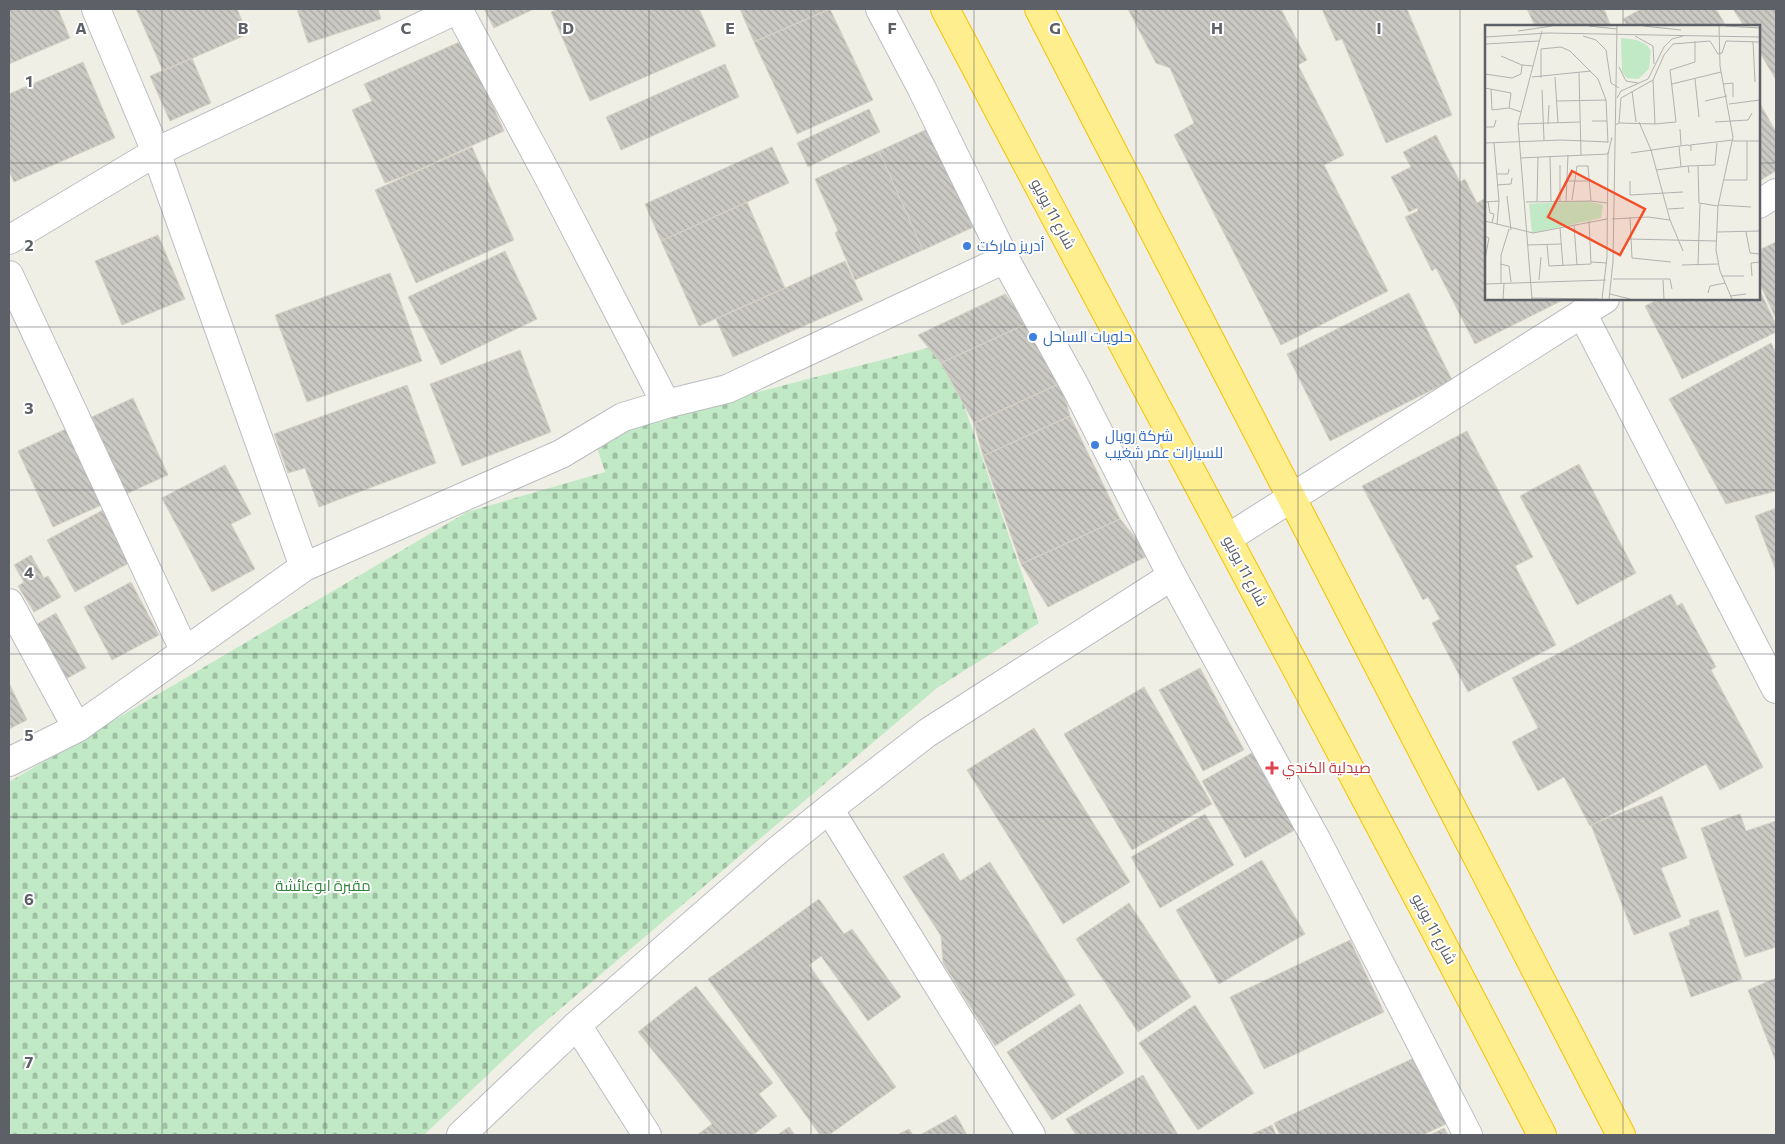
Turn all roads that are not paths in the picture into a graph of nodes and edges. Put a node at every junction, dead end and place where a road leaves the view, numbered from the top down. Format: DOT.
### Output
graph roads {
  1 [pos="96,9"];
  2 [pos="458,9"];
  3 [pos="880,9"];
  4 [pos="945,9"];
  5 [pos="1039,9"];
  6 [pos="156,152"];
  7 [pos="1776,193"];
  8 [pos="1760,203"];
  9 [pos="9,240"];
  10 [pos="1004,259"];
  11 [pos="9,275"];
  12 [pos="1603,300"];
  13 [pos="1582,313"];
  14 [pos="666,404"];
  15 [pos="1291,499"];
  16 [pos="1228,538"];
  17 [pos="304,567"];
  18 [pos="1172,576"];
  19 [pos="9,604"];
  20 [pos="184,652"];
  21 [pos="1776,689"];
  22 [pos="77,728"];
  23 [pos="9,762"];
  24 [pos="829,809"];
  25 [pos="577,1025"];
  26 [pos="461,1135"];
  27 [pos="647,1135"];
  28 [pos="1031,1135"];
  29 [pos="1468,1135"];
  30 [pos="1542,1135"];
  31 [pos="1621,1135"];
  1 -- 6 [label="street"];
  2 -- 6 [label="street"];
  2 -- 14 [label="street"];
  3 -- 10 [label="street"];
  4 -- 16 [label="highway, شارع 11 يونيو"];
  5 -- 15 [label="highway"];
  6 -- 9 [label="street"];
  6 -- 17 [label="street"];
  7 -- 8 [label="street"];
  10 -- 14 [label="street"];
  10 -- 18 [label="street"];
  11 -- 20 [label="street"];
  12 -- 13 [label="street"];
  13 -- 15 [label="street"];
  13 -- 21 [label="street"];
  14 -- 17 [label="street"];
  15 -- 16 [label="street"];
  15 -- 31 [label="highway"];
  16 -- 30 [label="highway, شارع 11 يونيو"];
  17 -- 20 [label="street"];
  18 -- 24 [label="street"];
  18 -- 29 [label="street"];
  19 -- 22 [label="street"];
  20 -- 22 [label="street"];
  22 -- 23 [label="street"];
  24 -- 25 [label="street"];
  24 -- 28 [label="street"];
  25 -- 26 [label="street"];
  25 -- 27 [label="street"];
}
